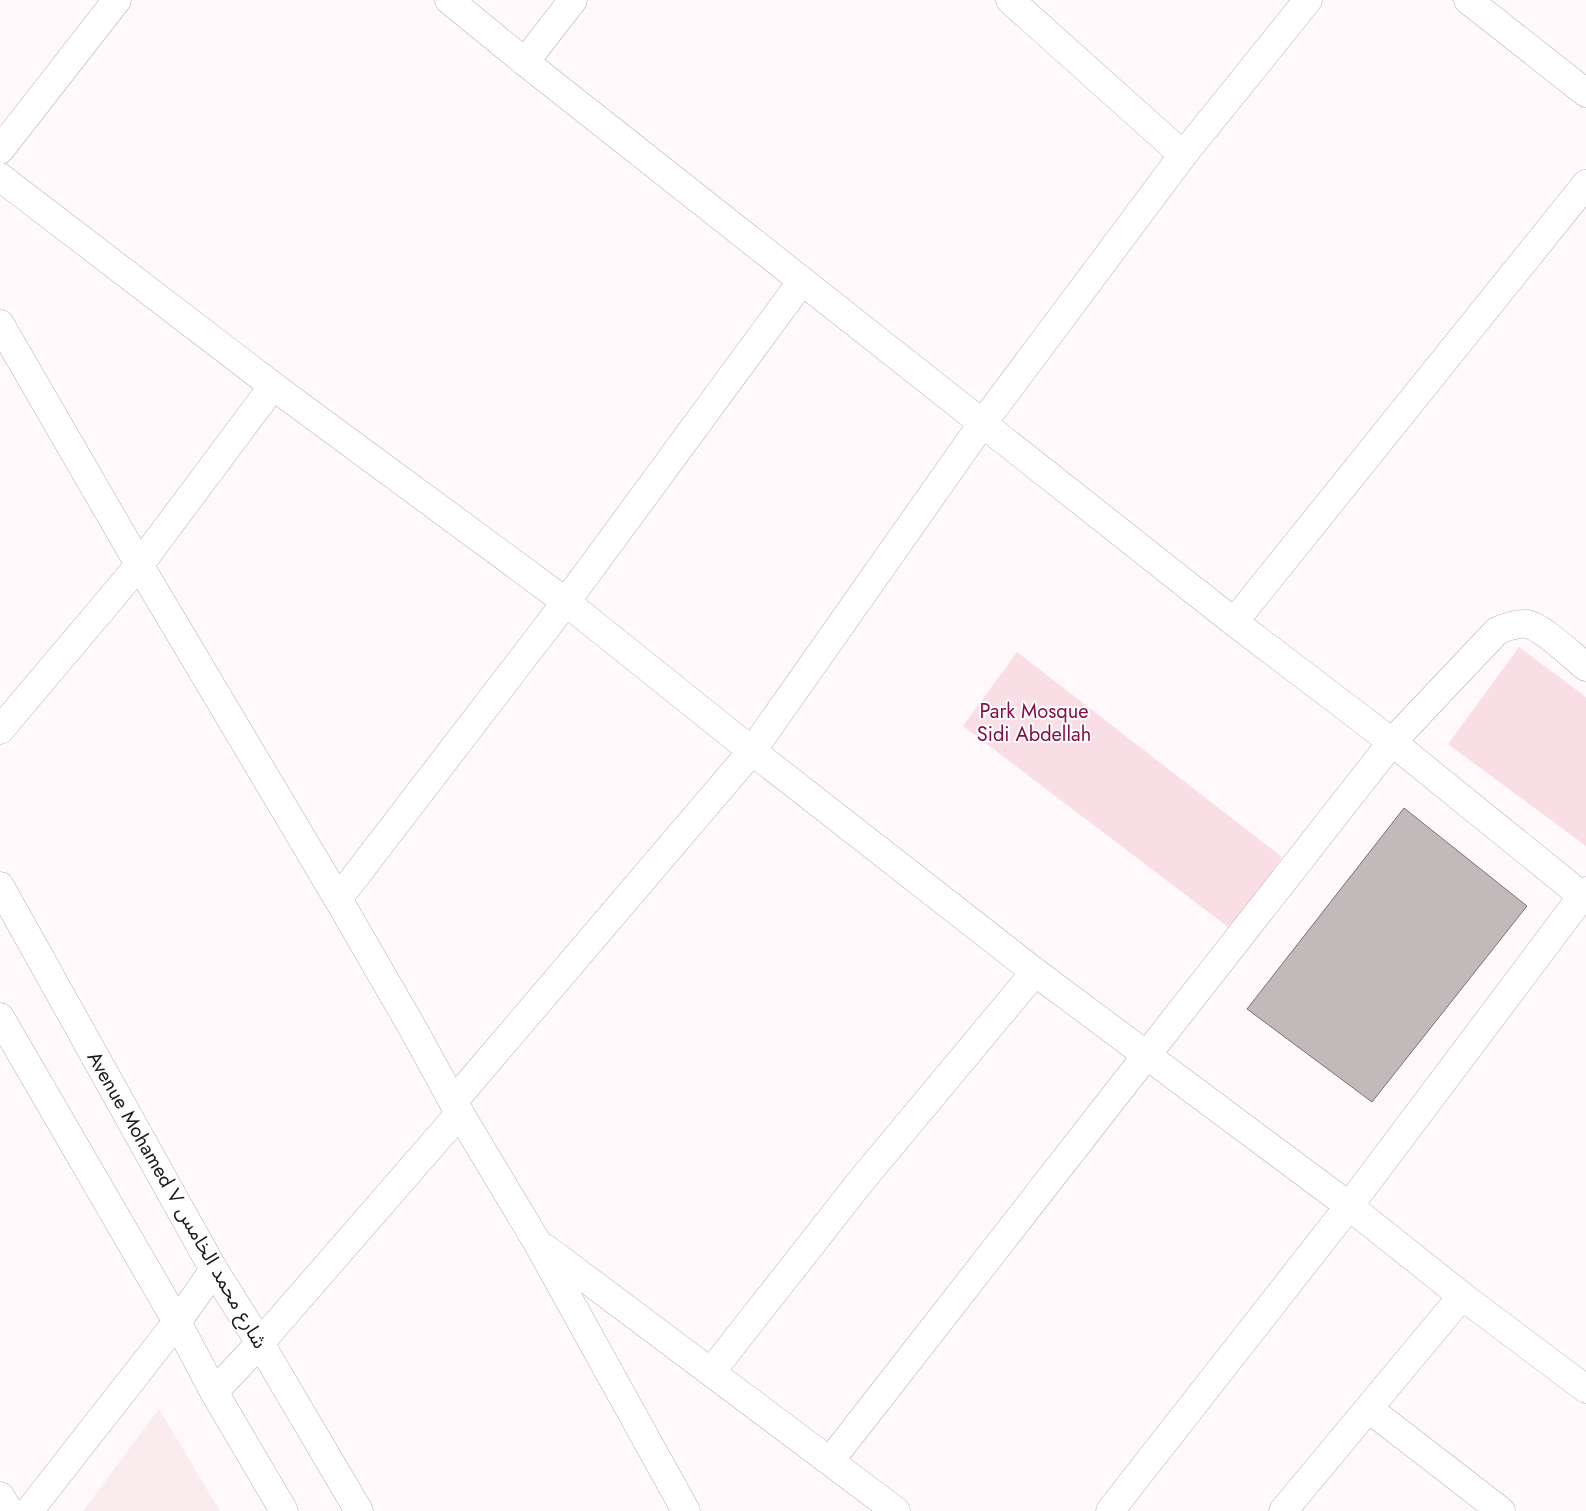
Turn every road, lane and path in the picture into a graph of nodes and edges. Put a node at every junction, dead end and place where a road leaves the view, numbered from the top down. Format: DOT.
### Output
graph roads {
  1 [pos="117,0"];
  2 [pos="449,0"];
  3 [pos="574,0"];
  4 [pos="1010,0"];
  5 [pos="1308,0"];
  6 [pos="1468,0"];
  7 [pos="525,62"];
  8 [pos="1586,93"];
  9 [pos="0,150"];
  10 [pos="1183,155"];
  11 [pos="0,177"];
  12 [pos="1586,184"];
  13 [pos="802,281"];
  14 [pos="0,324"];
  15 [pos="273,386"];
  16 [pos="982,424"];
  17 [pos="140,564"];
  18 [pos="566,602"];
  19 [pos="1234,622"];
  20 [pos="1586,668"];
  21 [pos="0,730"];
  22 [pos="1392,742"];
  23 [pos="752,751"];
  24 [pos="0,886"];
  25 [pos="1585,896"];
  26 [pos="338,900"];
  27 [pos="1035,972"];
  28 [pos="0,1017"];
  29 [pos="1146,1056"];
  30 [pos="456,1108"];
  31 [pos="1349,1206"];
  32 [pos="537,1242"];
  33 [pos="214,1270"];
  34 [pos="1462,1296"];
  35 [pos="177,1322"];
  36 [pos="260,1343"];
  37 [pos="712,1372"];
  38 [pos="1586,1389"];
  39 [pos="214,1392"];
  40 [pos="1369,1409"];
  41 [pos="830,1461"];
  42 [pos="0,1496"];
  43 [pos="9,1511"];
  44 [pos="29,1511"];
  45 [pos="284,1511"];
  46 [pos="359,1511"];
  47 [pos="686,1511"];
  48 [pos="896,1511"];
  49 [pos="1110,1511"];
  50 [pos="1284,1511"];
  51 [pos="1501,1511"];
  1 -- 9 [label="street"];
  2 -- 7 [label="street"];
  3 -- 7 [label="street"];
  4 -- 10 [label="street"];
  5 -- 10 [label="street"];
  6 -- 8 [label="street"];
  7 -- 13 [label="street"];
  10 -- 16 [label="street"];
  11 -- 15 [label="street"];
  12 -- 19 [label="street"];
  13 -- 16 [label="street"];
  13 -- 18 [label="street"];
  14 -- 17 [label="street"];
  15 -- 17 [label="street"];
  15 -- 18 [label="street"];
  16 -- 19 [label="street"];
  16 -- 23 [label="street"];
  17 -- 21 [label="street"];
  17 -- 26 [label="street"];
  18 -- 23 [label="street"];
  18 -- 26 [label="street"];
  19 -- 22 [label="street"];
  20 -- 22 [label="street"];
  22 -- 25 [label="street"];
  22 -- 29 [label="street"];
  23 -- 27 [label="street"];
  23 -- 30 [label="street"];
  24 -- 33 [label="street, Avenue Mohamed V شارع محمد الخامس"];
  25 -- 31 [label="street"];
  26 -- 30 [label="street"];
  27 -- 29 [label="street"];
  27 -- 37 [label="street"];
  28 -- 35 [label="street"];
  29 -- 31 [label="street"];
  29 -- 41 [label="street"];
  30 -- 32 [label="street"];
  30 -- 36 [label="street"];
  31 -- 34 [label="street"];
  31 -- 49 [label="street"];
  32 -- 37 [label="street"];
  32 -- 47 [label="street"];
  33 -- 35 [label="street"];
  33 -- 36 [label="street, Avenue Mohamed V شارع محمد الخامس"];
  34 -- 38 [label="street"];
  34 -- 40 [label="street"];
  35 -- 39 [label="street"];
  35 -- 44 [label="street"];
  36 -- 39 [label="street"];
  36 -- 46 [label="street, Avenue Mohamed V شارع محمد الخامس"];
  37 -- 41 [label="street"];
  39 -- 45 [label="street"];
  40 -- 50 [label="street"];
  40 -- 51 [label="street"];
  41 -- 48 [label="street"];
  42 -- 43 [label="street"];
}
